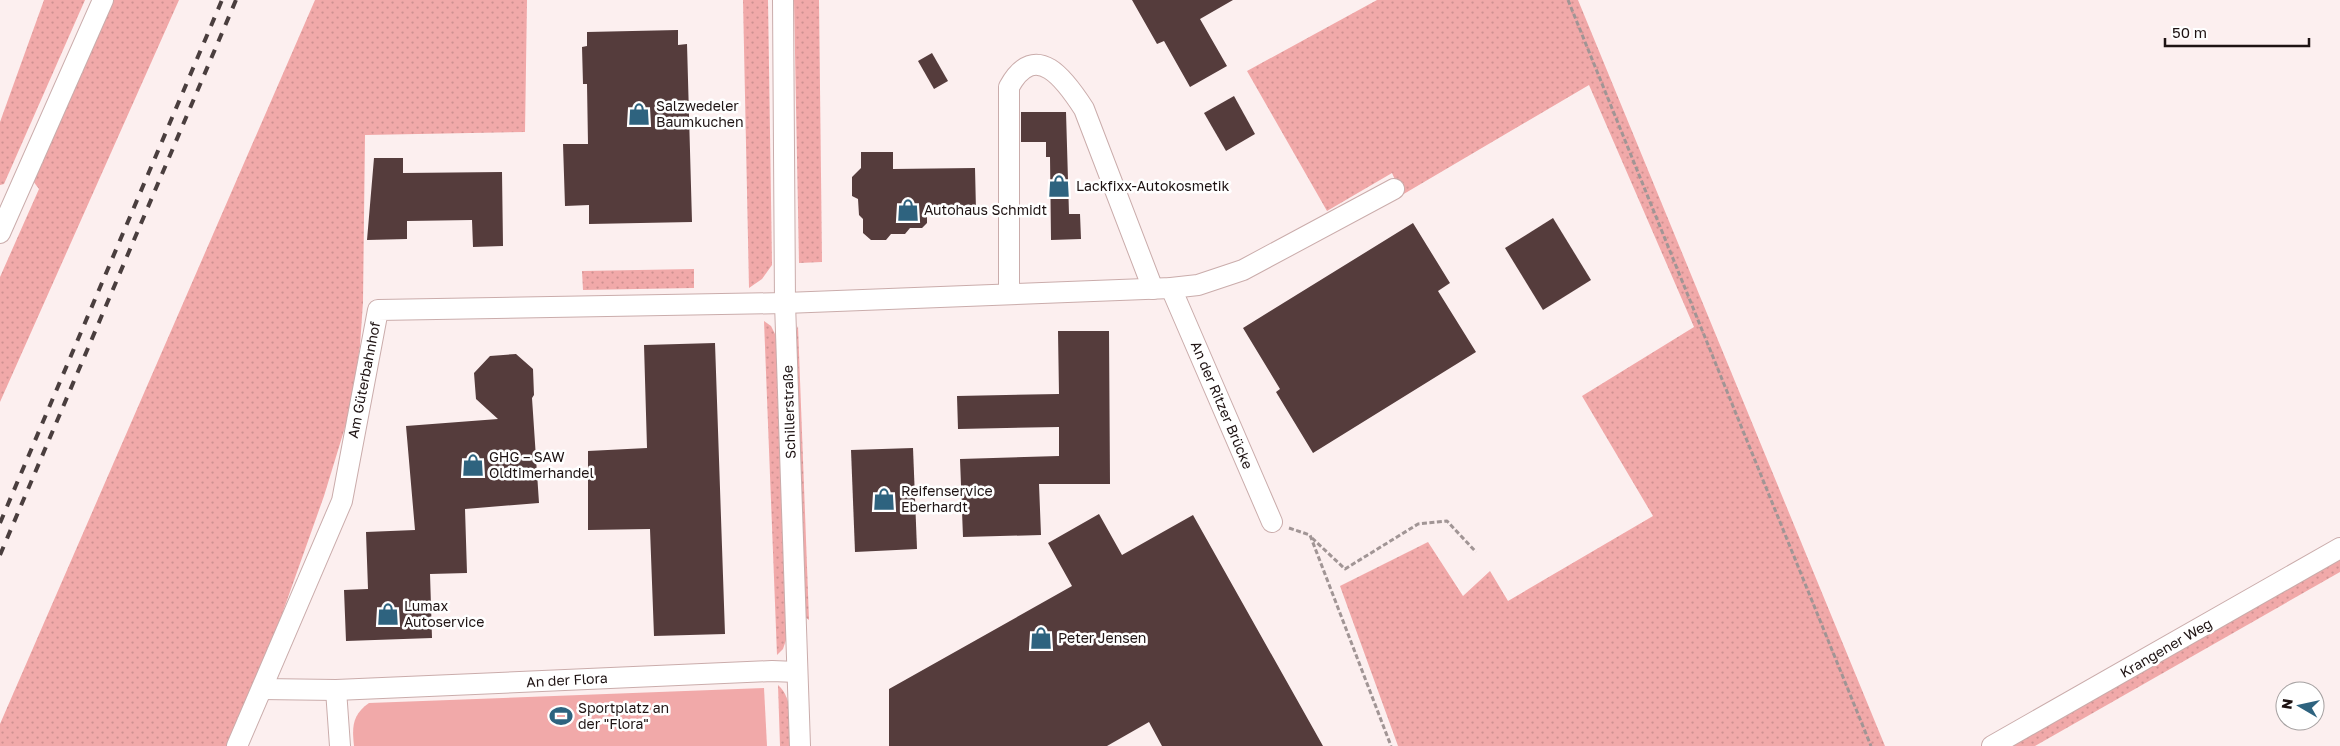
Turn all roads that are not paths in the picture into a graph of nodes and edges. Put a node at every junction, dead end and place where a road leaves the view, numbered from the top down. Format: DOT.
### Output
graph roads {
  1 [pos="103,0"];
  2 [pos="783,0"];
  3 [pos="1394,189"];
  4 [pos="0,233"];
  5 [pos="1162,289"];
  6 [pos="1009,294"];
  7 [pos="785,304"];
  8 [pos="1272,522"];
  9 [pos="2340,548"];
  10 [pos="797,672"];
  11 [pos="262,688"];
  12 [pos="336,690"];
  13 [pos="237,746"];
  14 [pos="340,746"];
  15 [pos="800,746"];
  16 [pos="1992,746"];
  1 -- 4 [label="street"];
  2 -- 7 [label="street, Schillerstraße"];
  3 -- 5 [label="street"];
  5 -- 6 [label="street"];
  5 -- 6 [label="street, An der Ritzer Brücke"];
  5 -- 8 [label="street, An der Ritzer Brücke"];
  6 -- 7 [label="street"];
  7 -- 10 [label="street, Schillerstraße"];
  7 -- 11 [label="street, Am Güterbahnhof"];
  9 -- 16 [label="street, Krangener Weg"];
  10 -- 12 [label="street, An der Flora"];
  10 -- 15 [label="street, Schillerstraße"];
  11 -- 12 [label="street, An der Flora"];
  11 -- 13 [label="street, Am Güterbahnhof"];
  12 -- 14 [label="street"];
}
